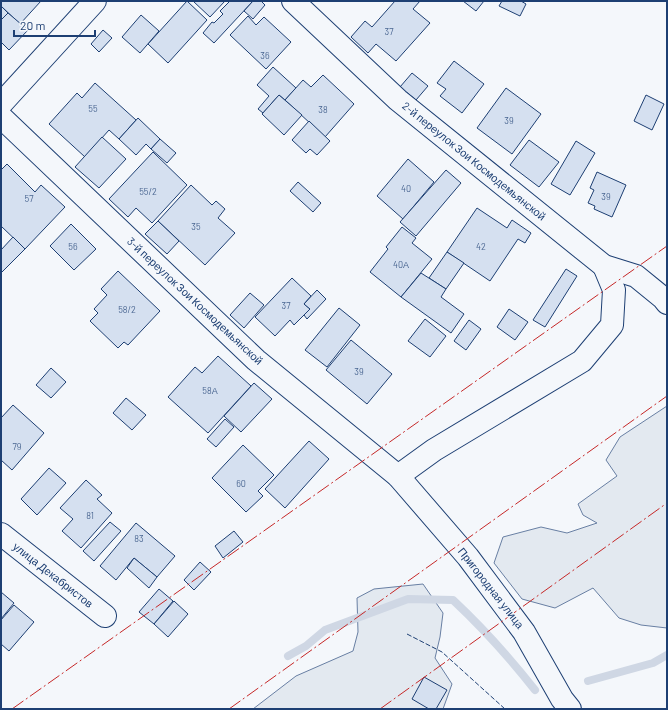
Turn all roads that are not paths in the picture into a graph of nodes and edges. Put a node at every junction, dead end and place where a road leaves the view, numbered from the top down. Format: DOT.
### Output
graph roads {
  1 [pos="95,1"];
  2 [pos="293,1"];
  3 [pos="1,104"];
  4 [pos="1,117"];
  5 [pos="604,266"];
  6 [pos="667,303"];
  7 [pos="398,476"];
  8 [pos="1,534"];
  9 [pos="105,616"];
  10 [pos="570,709"];
  1 -- 3 [label="street"];
  2 -- 5 [label="street, 2-й переулок Зои Космодемьянской"];
  4 -- 7 [label="street, 3-й переулок Зои Космодемьянской"];
  5 -- 6 [label="street, 2-й переулок Зои Космодемьянской"];
  5 -- 7 [label="street"];
  7 -- 10 [label="street, Пригородная улица"];
  8 -- 9 [label="street, улица Декабристов"];
}
